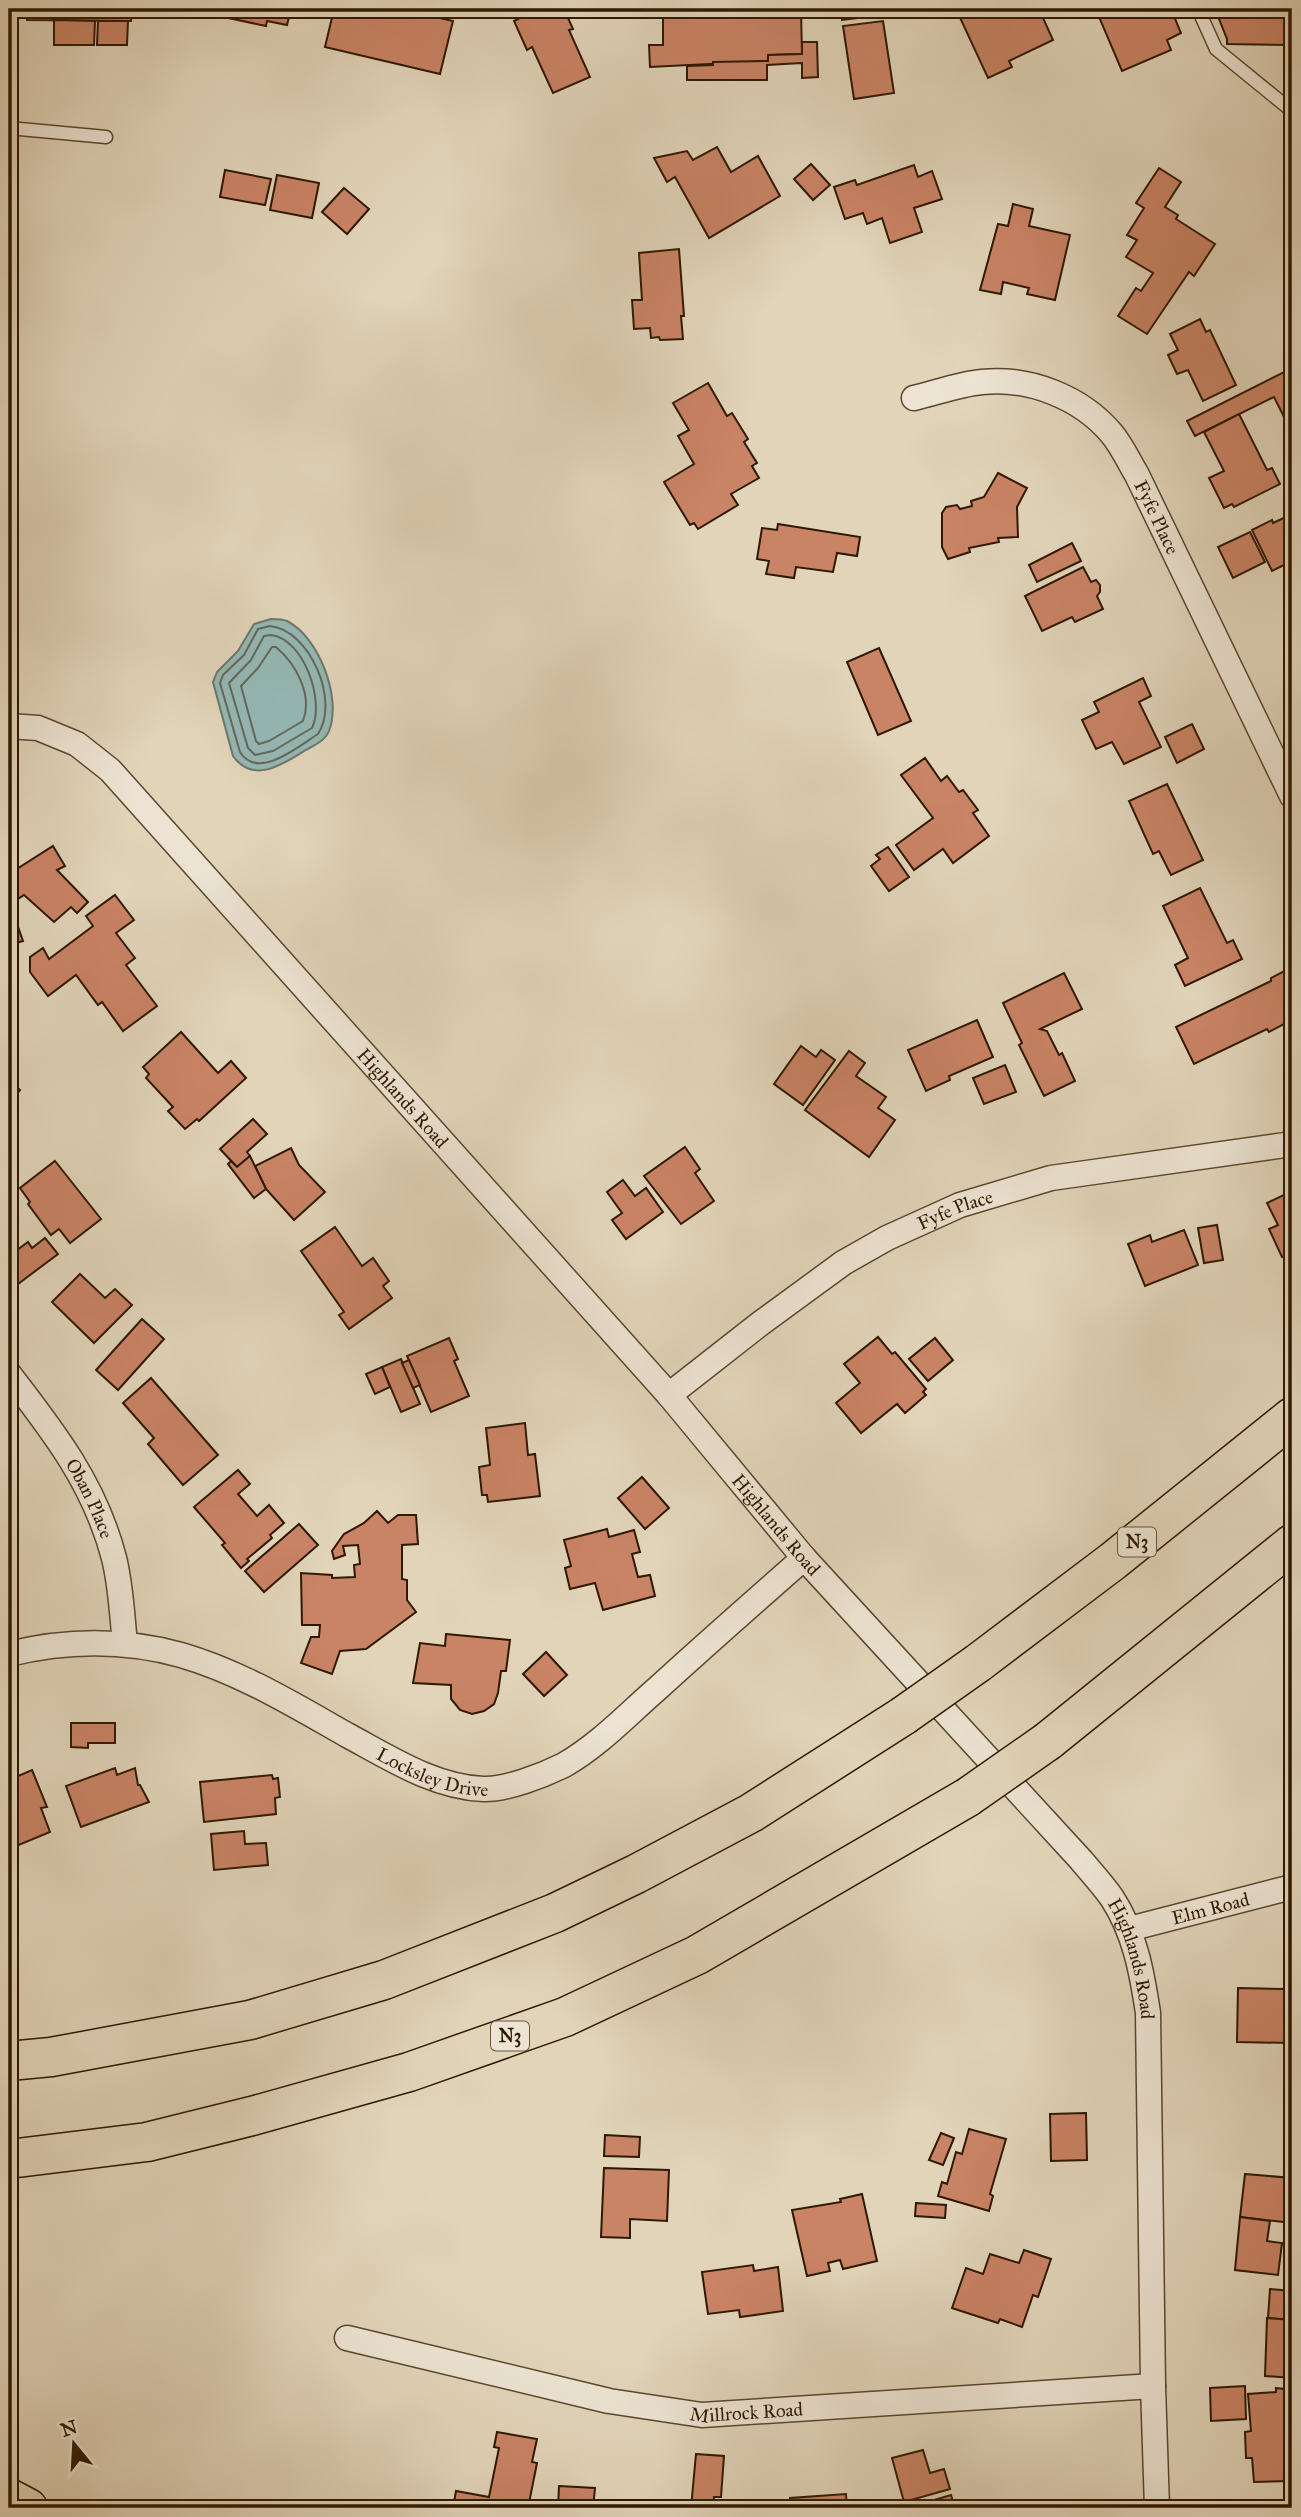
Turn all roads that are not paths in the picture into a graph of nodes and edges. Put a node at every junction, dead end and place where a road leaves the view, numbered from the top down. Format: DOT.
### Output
graph roads {
  1 [pos="1198,9"];
  2 [pos="1292,111"];
  3 [pos="9,128"];
  4 [pos="106,137"];
  5 [pos="914,398"];
  6 [pos="9,726"];
  7 [pos="1292,796"];
  8 [pos="1292,1144"];
  9 [pos="9,1374"];
  10 [pos="669,1395"];
  11 [pos="1292,1417"];
  12 [pos="1292,1544"];
  13 [pos="804,1558"];
  14 [pos="125,1644"];
  15 [pos="9,1654"];
  16 [pos="1292,1887"];
  17 [pos="1129,1929"];
  18 [pos="9,2062"];
  19 [pos="9,2159"];
  20 [pos="348,2338"];
  21 [pos="1153,2386"];
  22 [pos="9,2498"];
  23 [pos="28,2508"];
  24 [pos="1157,2508"];
  1 -- 2 [label="lane"];
  3 -- 4 [label="lane"];
  5 -- 7 [label="street, Fyfe Place"];
  6 -- 10 [label="street, Highlands Road"];
  8 -- 10 [label="street, Fyfe Place"];
  9 -- 14 [label="street, Oban Place"];
  10 -- 13 [label="street, Highlands Road"];
  11 -- 18 [label="highway, N3, bridge"];
  12 -- 19 [label="highway, N3, bridge"];
  13 -- 14 [label="street, Locksley Drive"];
  13 -- 17 [label="street, Highlands Road"];
  14 -- 15 [label="street, Locksley Drive"];
  16 -- 17 [label="street, Elm Road"];
  17 -- 21 [label="street, Highlands Road"];
  20 -- 21 [label="street, Millrock Road"];
  21 -- 24 [label="street, Highlands Road"];
  22 -- 23 [label="highway"];
}
